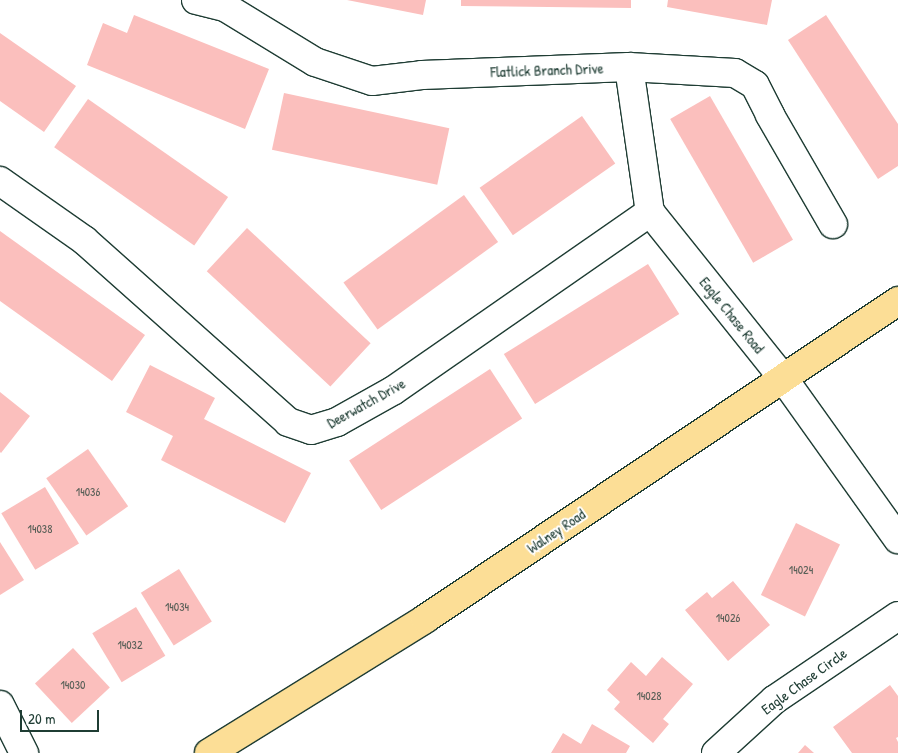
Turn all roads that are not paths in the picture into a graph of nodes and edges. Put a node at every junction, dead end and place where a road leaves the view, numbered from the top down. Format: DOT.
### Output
graph roads {
  1 [pos="196,0"];
  2 [pos="629,67"];
  3 [pos="0,181"];
  4 [pos="650,212"];
  5 [pos="834,224"];
  6 [pos="898,301"];
  7 [pos="783,378"];
  8 [pos="898,539"];
  9 [pos="898,616"];
  10 [pos="0,705"];
  11 [pos="24,753"];
  12 [pos="209,753"];
  13 [pos="716,753"];
  1 -- 2 [label="street, Flatlick Branch Drive"];
  2 -- 4 [label="street"];
  2 -- 5 [label="street, Flatlick Branch Drive"];
  3 -- 4 [label="street, Deerwatch Drive"];
  4 -- 7 [label="street, Eagle Chase Road"];
  6 -- 7 [label="main road, Walney Road"];
  7 -- 8 [label="street, Eagle Chase Road"];
  7 -- 12 [label="main road, Walney Road"];
  9 -- 13 [label="street, Eagle Chase Circle"];
  10 -- 11 [label="street"];
}
